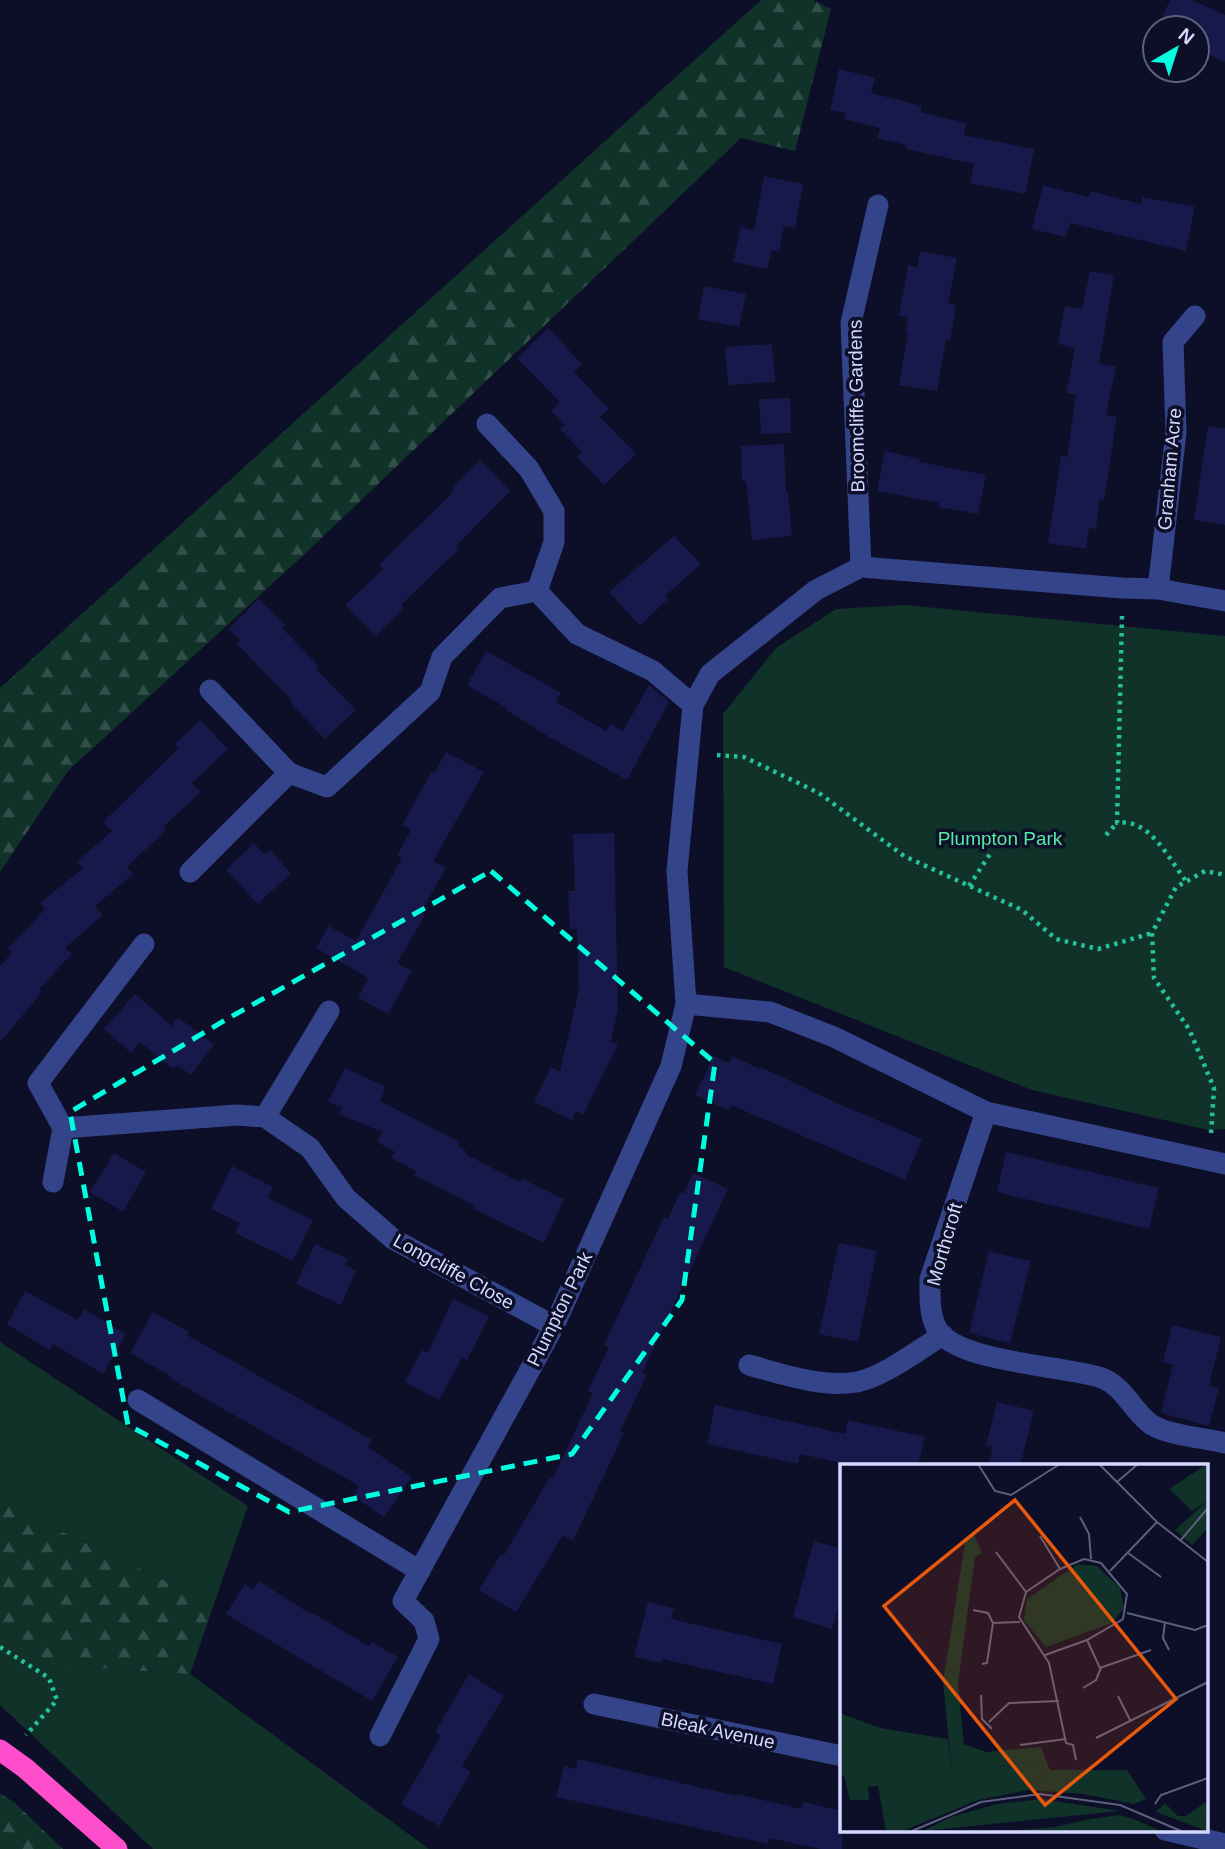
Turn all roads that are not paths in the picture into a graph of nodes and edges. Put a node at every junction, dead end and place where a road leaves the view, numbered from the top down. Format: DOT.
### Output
graph roads {
  1 [pos="878,205"];
  2 [pos="1195,316"];
  3 [pos="487,424"];
  4 [pos="861,567"];
  5 [pos="1158,589"];
  6 [pos="537,591"];
  7 [pos="1225,601"];
  8 [pos="210,690"];
  9 [pos="693,705"];
  10 [pos="289,773"];
  11 [pos="190,872"];
  12 [pos="144,944"];
  13 [pos="686,1004"];
  14 [pos="329,1011"];
  15 [pos="986,1112"];
  16 [pos="265,1117"];
  17 [pos="63,1128"];
  18 [pos="1217,1162"];
  19 [pos="53,1182"];
  20 [pos="554,1326"];
  21 [pos="943,1335"];
  22 [pos="749,1365"];
  23 [pos="138,1400"];
  24 [pos="1225,1443"];
  25 [pos="420,1571"];
  26 [pos="594,1704"];
  27 [pos="380,1736"];
  28 [pos="4,1752"];
  29 [pos="840,1756"];
  30 [pos="1174,1832"];
  31 [pos="1225,1843"];
  32 [pos="117,1849"];
  1 -- 4 [label="street, Broomcliffe Gardens"];
  2 -- 5 [label="street, Granham Acre"];
  3 -- 6 [label="street"];
  4 -- 5 [label="street"];
  4 -- 9 [label="street, Plumpton Park"];
  5 -- 7 [label="street"];
  6 -- 9 [label="street"];
  6 -- 10 [label="street"];
  8 -- 10 [label="street"];
  9 -- 13 [label="street, Plumpton Park"];
  10 -- 11 [label="street"];
  12 -- 17 [label="street"];
  13 -- 15 [label="street"];
  13 -- 20 [label="street, Plumpton Park"];
  14 -- 16 [label="street"];
  15 -- 18 [label="street"];
  15 -- 21 [label="street, Morthcroft"];
  16 -- 17 [label="street"];
  16 -- 20 [label="street, Longcliffe Close"];
  17 -- 19 [label="street"];
  20 -- 25 [label="street, Plumpton Park"];
  21 -- 22 [label="street"];
  21 -- 24 [label="street"];
  23 -- 25 [label="street"];
  25 -- 27 [label="street, Plumpton Park"];
  26 -- 29 [label="street, Bleak Avenue"];
  28 -- 32 [label="highway"];
  30 -- 31 [label="street"];
}
